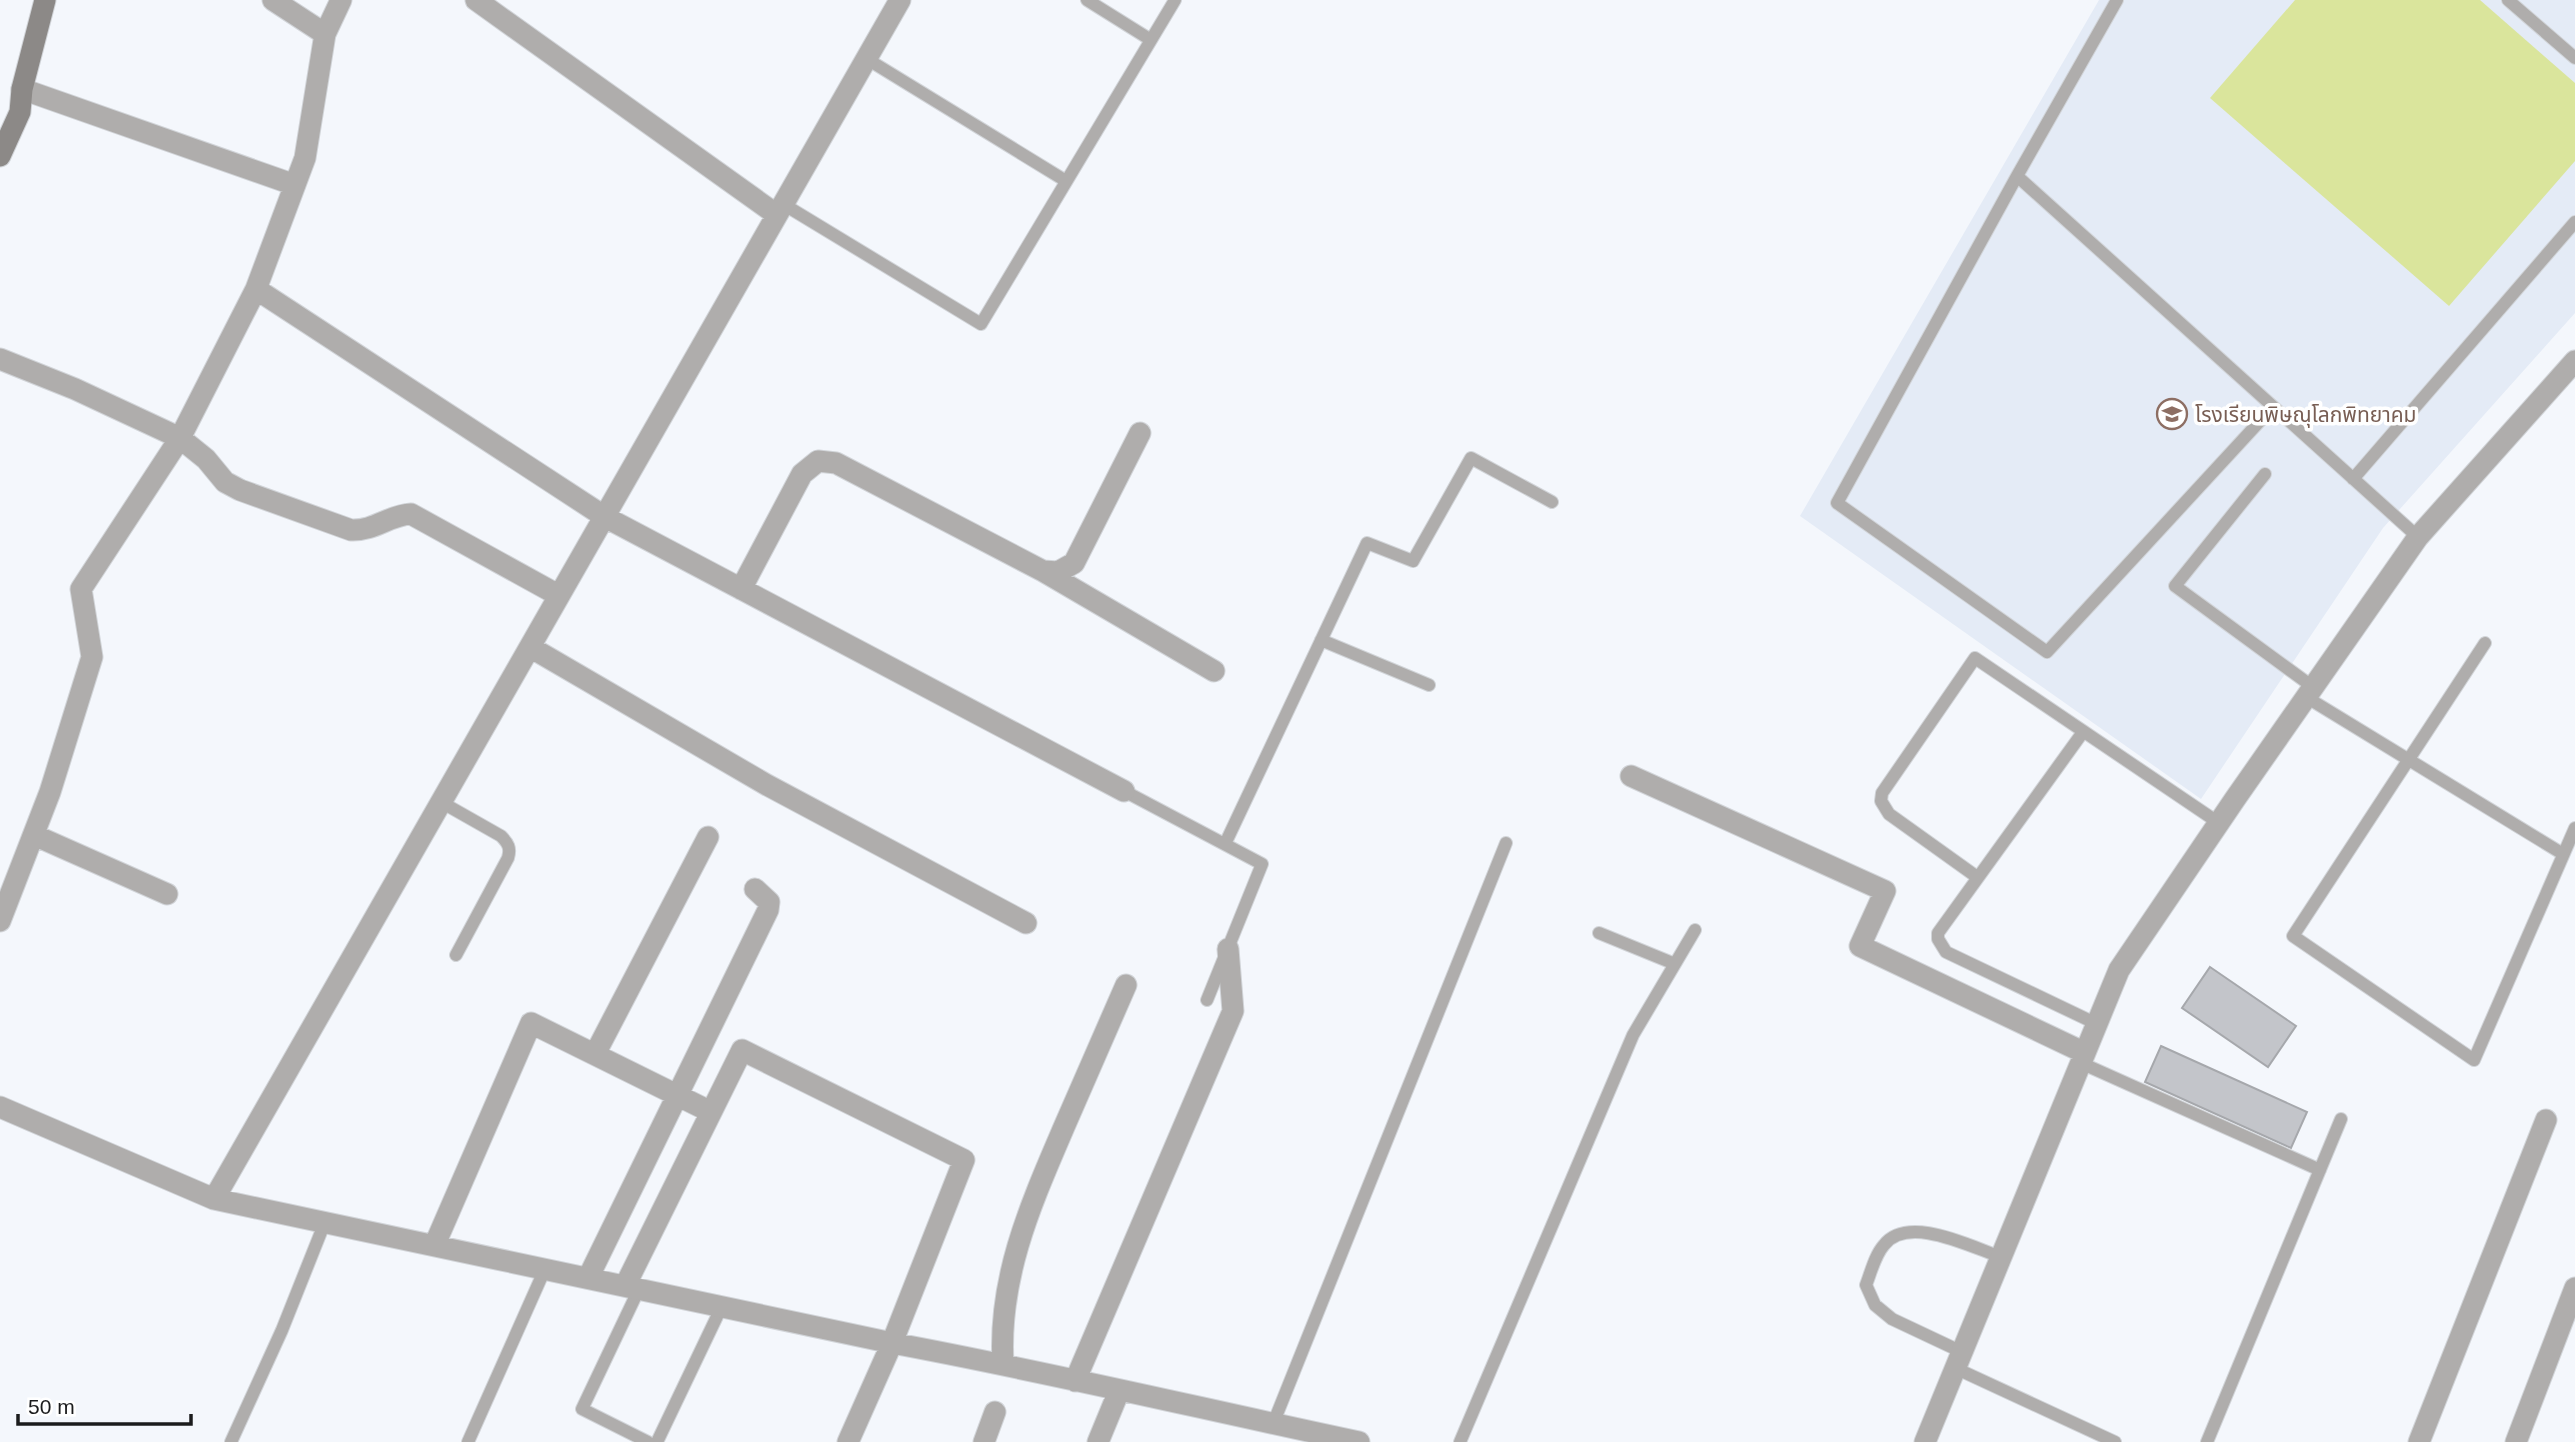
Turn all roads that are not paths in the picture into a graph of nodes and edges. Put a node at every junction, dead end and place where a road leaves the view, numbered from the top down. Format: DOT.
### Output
graph roads {
  1 [pos="45,0"];
  2 [pos="273,0"];
  3 [pos="341,0"];
  4 [pos="476,0"];
  5 [pos="900,0"];
  6 [pos="1087,0"];
  7 [pos="1175,0"];
  8 [pos="2117,0"];
  9 [pos="2514,2"];
  10 [pos="325,34"];
  11 [pos="1151,40"];
  12 [pos="867,58"];
  13 [pos="2575,58"];
  14 [pos="22,89"];
  15 [pos="0,156"];
  16 [pos="2017,176"];
  17 [pos="1066,181"];
  18 [pos="295,185"];
  19 [pos="780,210"];
  20 [pos="2575,222"];
  21 [pos="256,289"];
  22 [pos="0,359"];
  23 [pos="2575,361"];
  24 [pos="2272,408"];
  25 [pos="1140,433"];
  26 [pos="180,438"];
  27 [pos="2265,474"];
  28 [pos="2353,479"];
  29 [pos="1552,502"];
  30 [pos="605,517"];
  31 [pos="2418,537"];
  32 [pos="1043,571"];
  33 [pos="741,589"];
  34 [pos="558,595"];
  35 [pos="1321,640"];
  36 [pos="2485,643"];
  37 [pos="530,647"];
  38 [pos="1214,671"];
  39 [pos="1429,685"];
  40 [pos="2310,692"];
  41 [pos="2083,732"];
  42 [pos="2408,760"];
  43 [pos="1631,776"];
  44 [pos="1124,791"];
  45 [pos="441,802"];
  46 [pos="2219,823"];
  47 [pos="2575,828"];
  48 [pos="34,835"];
  49 [pos="708,837"];
  50 [pos="1506,843"];
  51 [pos="1225,844"];
  52 [pos="2563,854"];
  53 [pos="1977,877"];
  54 [pos="755,889"];
  55 [pos="167,894"];
  56 [pos="0,921"];
  57 [pos="1026,923"];
  58 [pos="1695,930"];
  59 [pos="1599,933"];
  60 [pos="1227,949"];
  61 [pos="456,956"];
  62 [pos="1675,964"];
  63 [pos="1126,985"];
  64 [pos="1207,1000"];
  65 [pos="2097,1024"];
  66 [pos="595,1054"];
  67 [pos="2083,1058"];
  68 [pos="678,1095"];
  69 [pos="0,1107"];
  70 [pos="711,1112"];
  71 [pos="2341,1119"];
  72 [pos="2546,1120"];
  73 [pos="2320,1170"];
  74 [pos="214,1199"];
  75 [pos="325,1222"];
  76 [pos="435,1244"];
  77 [pos="2001,1257"];
  78 [pos="545,1269"];
  79 [pos="588,1278"];
  80 [pos="632,1287"];
  81 [pos="2575,1287"];
  82 [pos="722,1306"];
  83 [pos="892,1343"];
  84 [pos="1958,1360"];
  85 [pos="1003,1363"];
  86 [pos="1075,1381"];
  87 [pos="1119,1391"];
  88 [pos="995,1412"];
  89 [pos="1272,1424"];
  90 [pos="230,1442"];
  91 [pos="468,1442"];
  92 [pos="648,1442"];
  93 [pos="657,1442"];
  94 [pos="848,1442"];
  95 [pos="984,1442"];
  96 [pos="1098,1442"];
  97 [pos="1359,1442"];
  98 [pos="1460,1442"];
  99 [pos="1925,1442"];
  100 [pos="2115,1442"];
  101 [pos="2207,1442"];
  102 [pos="2419,1442"];
  103 [pos="2516,1442"];
  1 -- 14 [label="main road"];
  2 -- 10 [label="street"];
  3 -- 10 [label="street"];
  4 -- 19 [label="street"];
  5 -- 12 [label="street"];
  6 -- 11 [label="lane"];
  7 -- 11 [label="lane"];
  8 -- 16 [label="lane"];
  9 -- 13 [label="lane"];
  10 -- 18 [label="street"];
  11 -- 17 [label="lane"];
  12 -- 17 [label="lane"];
  12 -- 19 [label="street"];
  14 -- 15 [label="main road"];
  14 -- 18 [label="street"];
  16 -- 24 [label="lane"];
  16 -- 24 [label="lane"];
  17 -- 19 [label="lane"];
  18 -- 21 [label="street"];
  19 -- 30 [label="street"];
  20 -- 28 [label="lane"];
  21 -- 26 [label="street"];
  21 -- 30 [label="street"];
  22 -- 26 [label="street"];
  23 -- 31 [label="street"];
  24 -- 28 [label="lane"];
  25 -- 32 [label="street"];
  26 -- 34 [label="street"];
  26 -- 48 [label="street"];
  27 -- 40 [label="lane"];
  28 -- 31 [label="lane"];
  29 -- 35 [label="lane"];
  30 -- 33 [label="street"];
  30 -- 34 [label="street"];
  31 -- 40 [label="street"];
  32 -- 33 [label="street"];
  32 -- 38 [label="street"];
  33 -- 44 [label="street"];
  34 -- 37 [label="street"];
  35 -- 39 [label="lane"];
  35 -- 51 [label="lane"];
  36 -- 42 [label="lane"];
  37 -- 45 [label="street"];
  37 -- 57 [label="street"];
  40 -- 42 [label="lane"];
  40 -- 46 [label="street"];
  41 -- 46 [label="lane"];
  41 -- 53 [label="lane"];
  41 -- 53 [label="lane"];
  42 -- 52 [label="lane"];
  42 -- 52 [label="lane"];
  43 -- 67 [label="street"];
  44 -- 51 [label="lane"];
  45 -- 61 [label="lane"];
  45 -- 74 [label="street"];
  46 -- 65 [label="street"];
  47 -- 52 [label="lane"];
  48 -- 55 [label="street"];
  48 -- 56 [label="street"];
  49 -- 66 [label="street"];
  50 -- 89 [label="lane"];
  51 -- 60 [label="lane"];
  53 -- 65 [label="lane"];
  54 -- 68 [label="street"];
  58 -- 62 [label="lane"];
  59 -- 62 [label="lane"];
  60 -- 64 [label="lane"];
  60 -- 86 [label="street"];
  62 -- 98 [label="lane"];
  63 -- 85 [label="street"];
  65 -- 67 [label="street"];
  66 -- 68 [label="street"];
  66 -- 76 [label="street"];
  67 -- 73 [label="lane"];
  67 -- 77 [label="street"];
  68 -- 70 [label="street"];
  68 -- 79 [label="street"];
  69 -- 74 [label="street"];
  70 -- 80 [label="street"];
  70 -- 83 [label="street"];
  71 -- 73 [label="lane"];
  72 -- 102 [label="street"];
  73 -- 101 [label="lane"];
  74 -- 75 [label="street"];
  75 -- 76 [label="street"];
  75 -- 90 [label="lane"];
  76 -- 78 [label="street"];
  77 -- 84 [label="street"];
  77 -- 84 [label="lane"];
  78 -- 79 [label="street"];
  78 -- 91 [label="lane"];
  79 -- 80 [label="street"];
  80 -- 82 [label="street"];
  80 -- 92 [label="lane"];
  81 -- 103 [label="street"];
  82 -- 83 [label="street"];
  82 -- 93 [label="lane"];
  83 -- 85 [label="street"];
  83 -- 94 [label="street"];
  84 -- 99 [label="street"];
  84 -- 100 [label="lane"];
  85 -- 86 [label="street"];
  86 -- 87 [label="street"];
  87 -- 89 [label="street"];
  87 -- 96 [label="street"];
  88 -- 95 [label="street"];
  89 -- 97 [label="street"];
}
